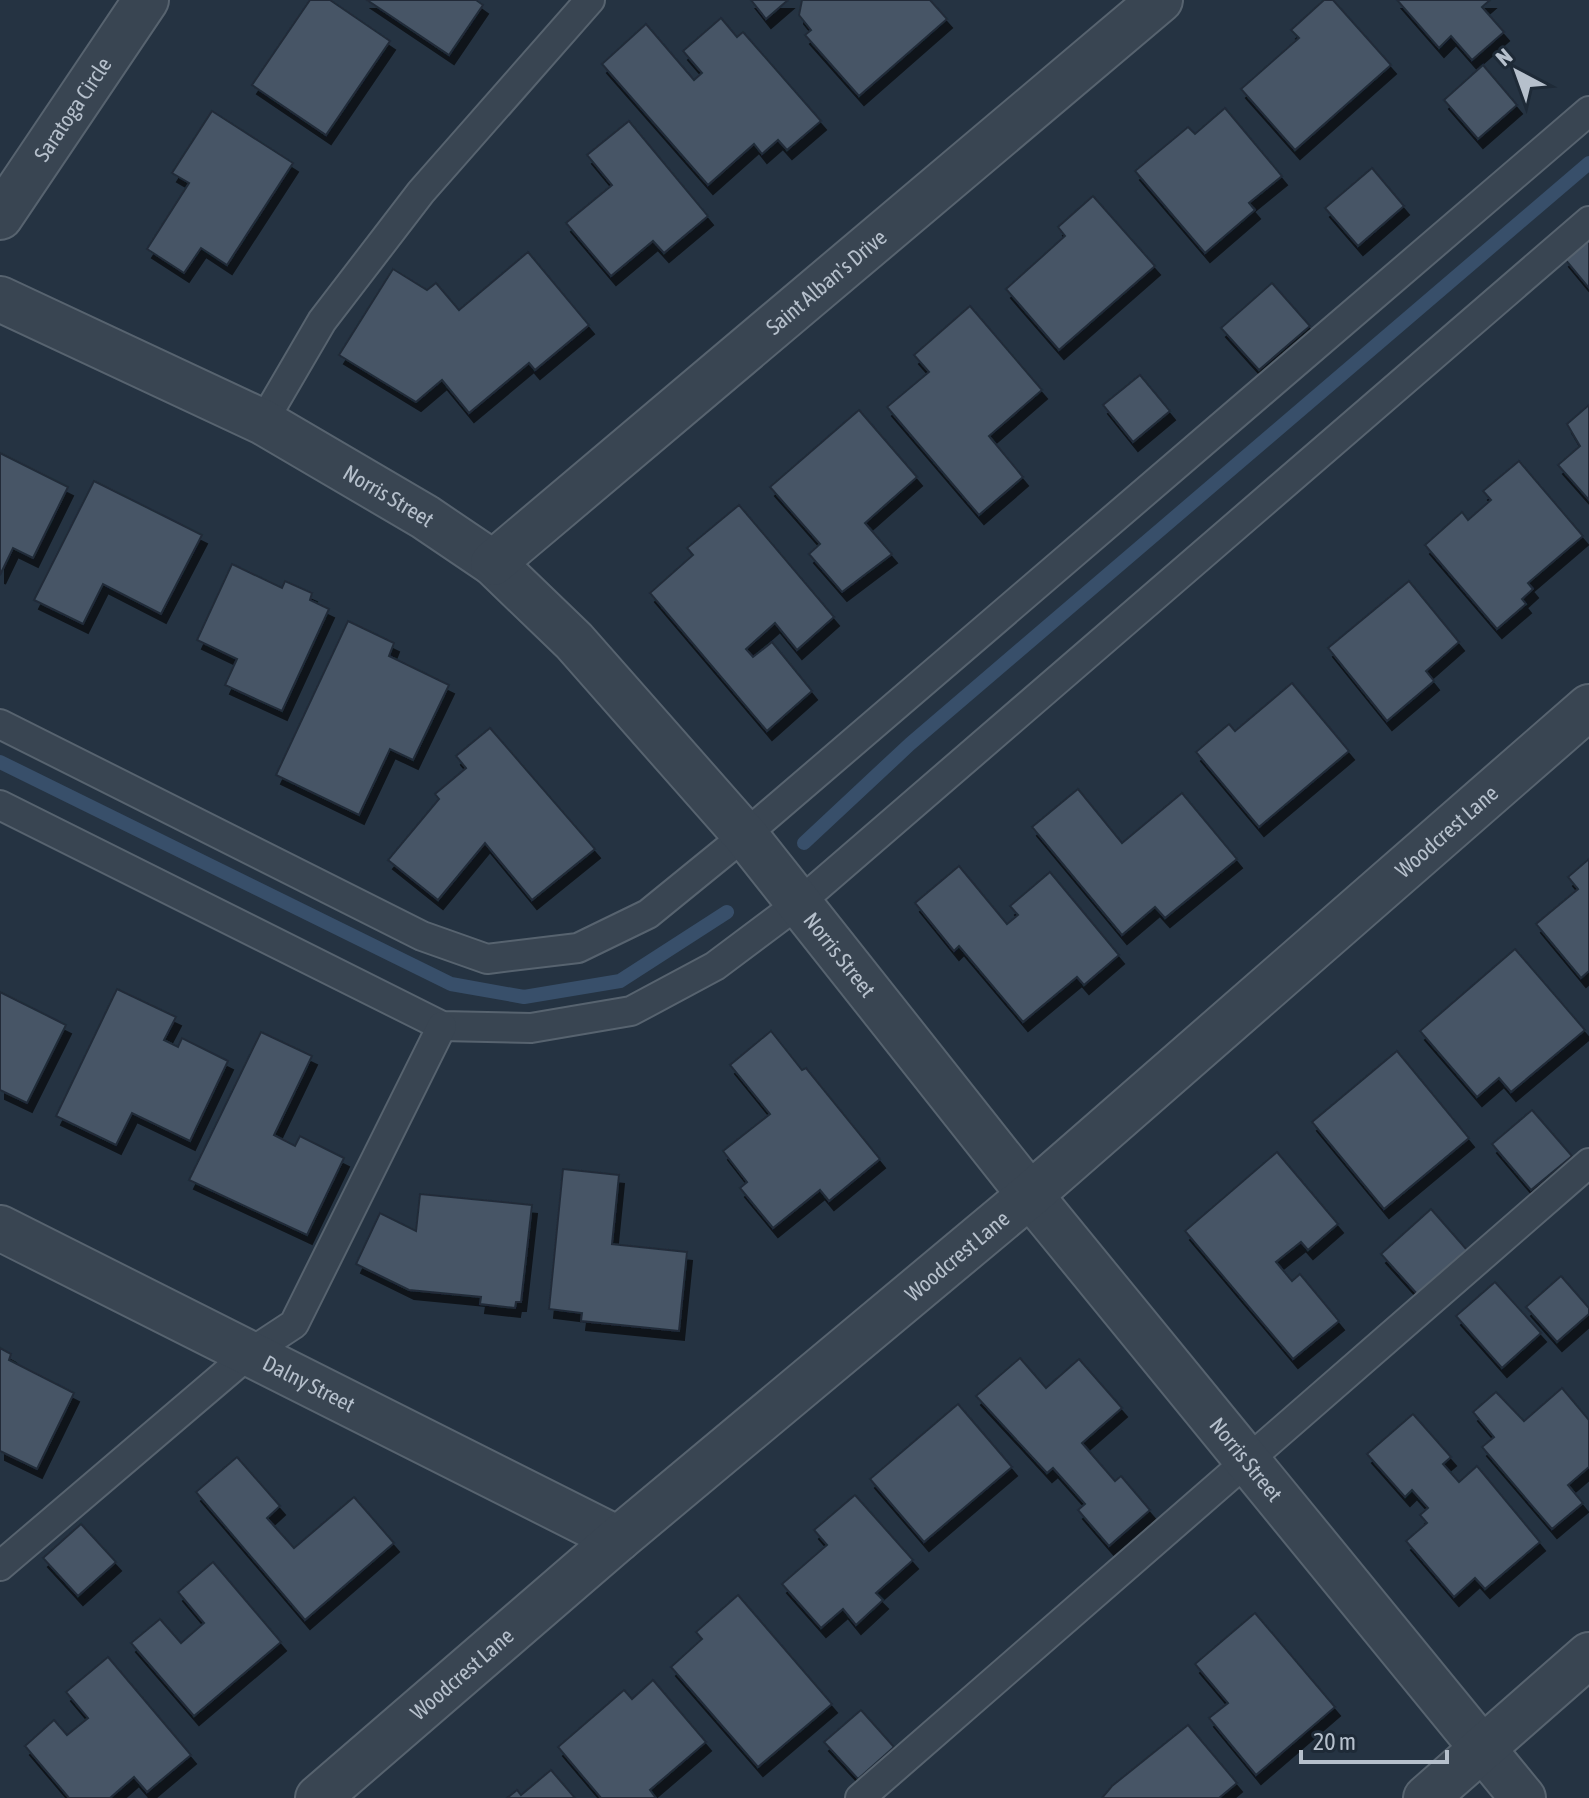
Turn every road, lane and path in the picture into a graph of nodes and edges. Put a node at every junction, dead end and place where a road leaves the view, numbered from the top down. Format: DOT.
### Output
graph roads {
  1 [pos="146,0"];
  2 [pos="590,0"];
  3 [pos="1160,0"];
  4 [pos="1589,111"];
  5 [pos="0,217"];
  6 [pos="1589,221"];
  7 [pos="0,299"];
  8 [pos="263,422"];
  9 [pos="493,563"];
  10 [pos="1589,707"];
  11 [pos="0,724"];
  12 [pos="0,805"];
  13 [pos="745,835"];
  14 [pos="799,903"];
  15 [pos="442,1026"];
  16 [pos="1589,1163"];
  17 [pos="1030,1195"];
  18 [pos="0,1228"];
  19 [pos="250,1353"];
  20 [pos="1245,1459"];
  21 [pos="618,1539"];
  22 [pos="0,1566"];
  23 [pos="1589,1655"];
  24 [pos="1482,1749"];
  25 [pos="318,1798"];
  26 [pos="860,1798"];
  27 [pos="1426,1798"];
  28 [pos="1523,1798"];
  1 -- 5 [label="street, Saratoga Circle"];
  2 -- 8 [label="lane"];
  3 -- 9 [label="street, Saint Alban's Drive"];
  4 -- 13 [label="lane"];
  6 -- 14 [label="lane"];
  7 -- 8 [label="street, Norris Street"];
  8 -- 9 [label="street, Norris Street"];
  9 -- 13 [label="street, Norris Street"];
  10 -- 17 [label="street, Woodcrest Lane"];
  11 -- 13 [label="lane"];
  12 -- 15 [label="lane"];
  13 -- 14 [label="street, Norris Street"];
  14 -- 15 [label="lane"];
  14 -- 17 [label="street, Norris Street"];
  15 -- 19 [label="lane"];
  16 -- 20 [label="lane"];
  17 -- 20 [label="street, Norris Street"];
  17 -- 21 [label="street, Woodcrest Lane"];
  18 -- 19 [label="street, Dalny Street"];
  19 -- 21 [label="street, Dalny Street"];
  19 -- 22 [label="lane"];
  20 -- 24 [label="street, Norris Street"];
  20 -- 26 [label="lane"];
  21 -- 25 [label="street, Woodcrest Lane"];
  23 -- 24 [label="street"];
  24 -- 27 [label="street"];
  24 -- 28 [label="street, Norris Street"];
}
